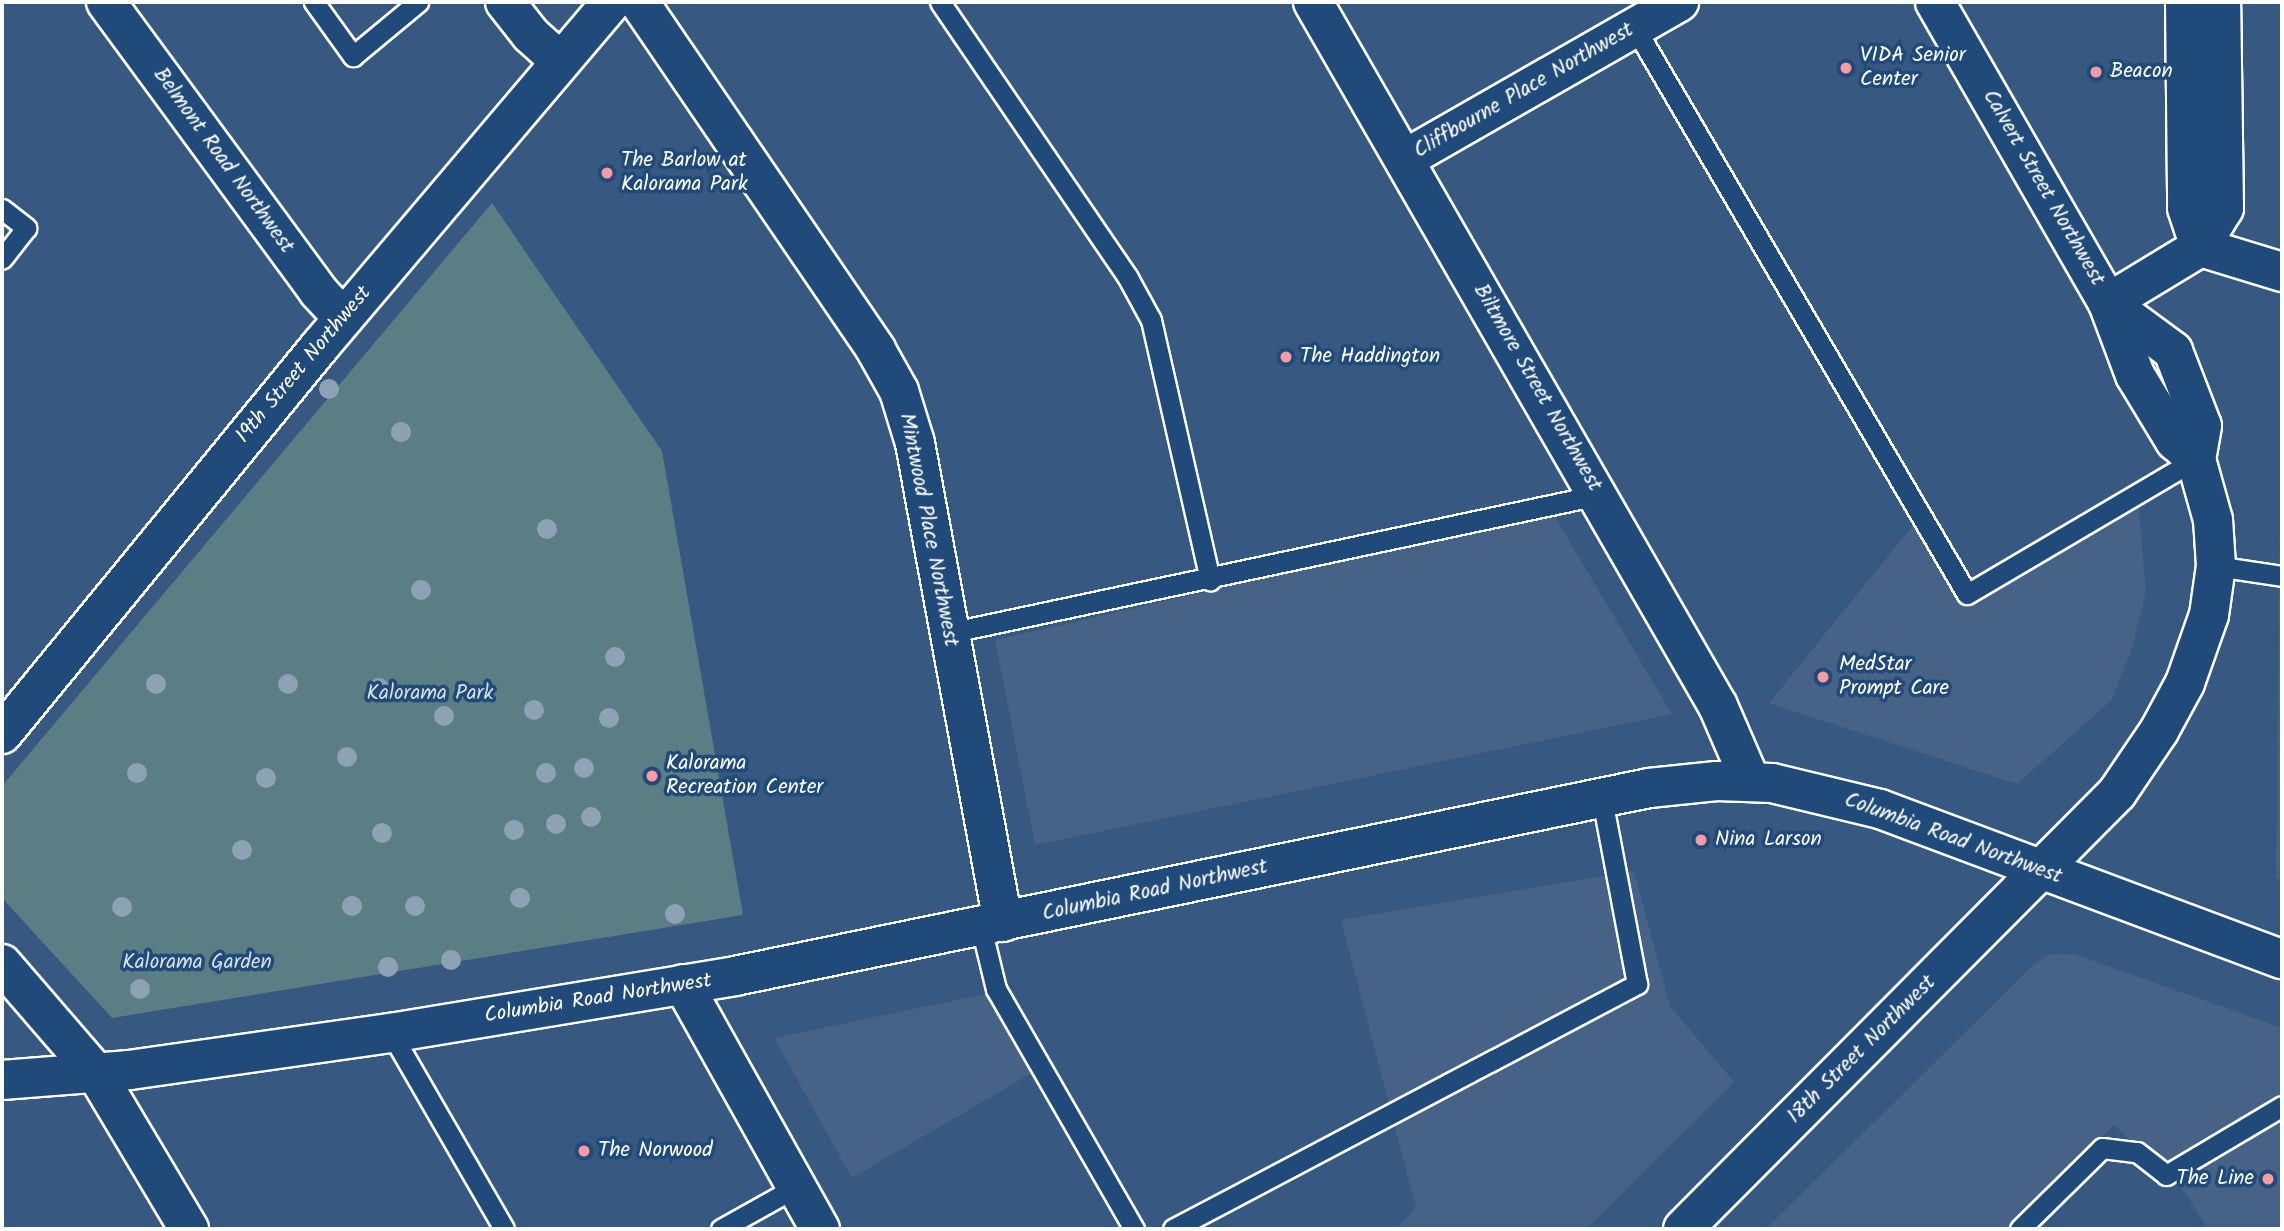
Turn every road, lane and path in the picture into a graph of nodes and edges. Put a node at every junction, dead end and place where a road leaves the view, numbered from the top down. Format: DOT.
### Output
graph roads {
  1 [pos="106,2"];
  2 [pos="314,2"];
  3 [pos="418,2"];
  4 [pos="505,2"];
  5 [pos="612,2"];
  6 [pos="639,2"];
  7 [pos="940,2"];
  8 [pos="1313,2"];
  9 [pos="1679,2"];
  10 [pos="1935,2"];
  11 [pos="2185,2"];
  12 [pos="2221,2"];
  13 [pos="1635,28"];
  14 [pos="559,60"];
  15 [pos="1405,159"];
  16 [pos="2,209"];
  17 [pos="2200,247"];
  18 [pos="2,259"];
  19 [pos="2282,272"];
  20 [pos="2108,303"];
  21 [pos="343,318"];
  22 [pos="2196,459"];
  23 [pos="1598,495"];
  24 [pos="2216,566"];
  25 [pos="2282,576"];
  26 [pos="1210,580"];
  27 [pos="948,633"];
  28 [pos="2,734"];
  29 [pos="1749,780"];
  30 [pos="1602,798"];
  31 [pos="2042,871"];
  32 [pos="992,924"];
  33 [pos="2282,959"];
  34 [pos="2,964"];
  35 [pos="683,984"];
  36 [pos="391,1033"];
  37 [pos="96,1073"];
  38 [pos="2,1080"];
  39 [pos="2282,1106"];
  40 [pos="796,1187"];
  41 [pos="189,1229"];
  42 [pos="504,1229"];
  43 [pos="721,1229"];
  44 [pos="820,1229"];
  45 [pos="1134,1229"];
  46 [pos="1173,1229"];
  47 [pos="1683,1229"];
  48 [pos="2020,1229"];
  1 -- 21 [label="street, Belmont Road Northwest"];
  2 -- 3 [label="lane"];
  4 -- 14 [label="street"];
  5 -- 14 [label="street, 19th Street Northwest"];
  6 -- 27 [label="street, Mintwood Place Northwest"];
  7 -- 26 [label="lane"];
  8 -- 15 [label="street, Biltmore Street Northwest"];
  9 -- 13 [label="street, Cliffbourne Place Northwest"];
  10 -- 20 [label="street, Calvert Street Northwest"];
  11 -- 17 [label="street"];
  12 -- 17 [label="street"];
  13 -- 15 [label="street, Cliffbourne Place Northwest"];
  13 -- 22 [label="lane"];
  14 -- 21 [label="street, 19th Street Northwest"];
  15 -- 23 [label="street, Biltmore Street Northwest"];
  16 -- 18 [label="lane"];
  17 -- 19 [label="street"];
  17 -- 20 [label="street"];
  20 -- 22 [label="street, Calvert Street Northwest"];
  21 -- 28 [label="street, 19th Street Northwest"];
  22 -- 24 [label="street, 18th Street Northwest"];
  23 -- 26 [label="lane"];
  23 -- 29 [label="street, Biltmore Street Northwest"];
  24 -- 25 [label="lane"];
  24 -- 31 [label="street, 18th Street Northwest"];
  26 -- 27 [label="lane"];
  27 -- 32 [label="street, Mintwood Place Northwest"];
  29 -- 30 [label="street, Columbia Road Northwest"];
  29 -- 31 [label="street, Columbia Road Northwest"];
  30 -- 32 [label="street, Columbia Road Northwest"];
  30 -- 46 [label="lane"];
  31 -- 33 [label="street, Columbia Road Northwest"];
  31 -- 47 [label="street, 18th Street Northwest"];
  32 -- 35 [label="street, Columbia Road Northwest"];
  32 -- 45 [label="lane"];
  34 -- 37 [label="street"];
  35 -- 36 [label="street, Columbia Road Northwest"];
  35 -- 40 [label="street"];
  36 -- 37 [label="street, Columbia Road Northwest"];
  36 -- 42 [label="lane"];
  37 -- 38 [label="street, Columbia Road Northwest"];
  37 -- 41 [label="street"];
  39 -- 48 [label="lane"];
  40 -- 43 [label="lane"];
  40 -- 44 [label="street"];
}
